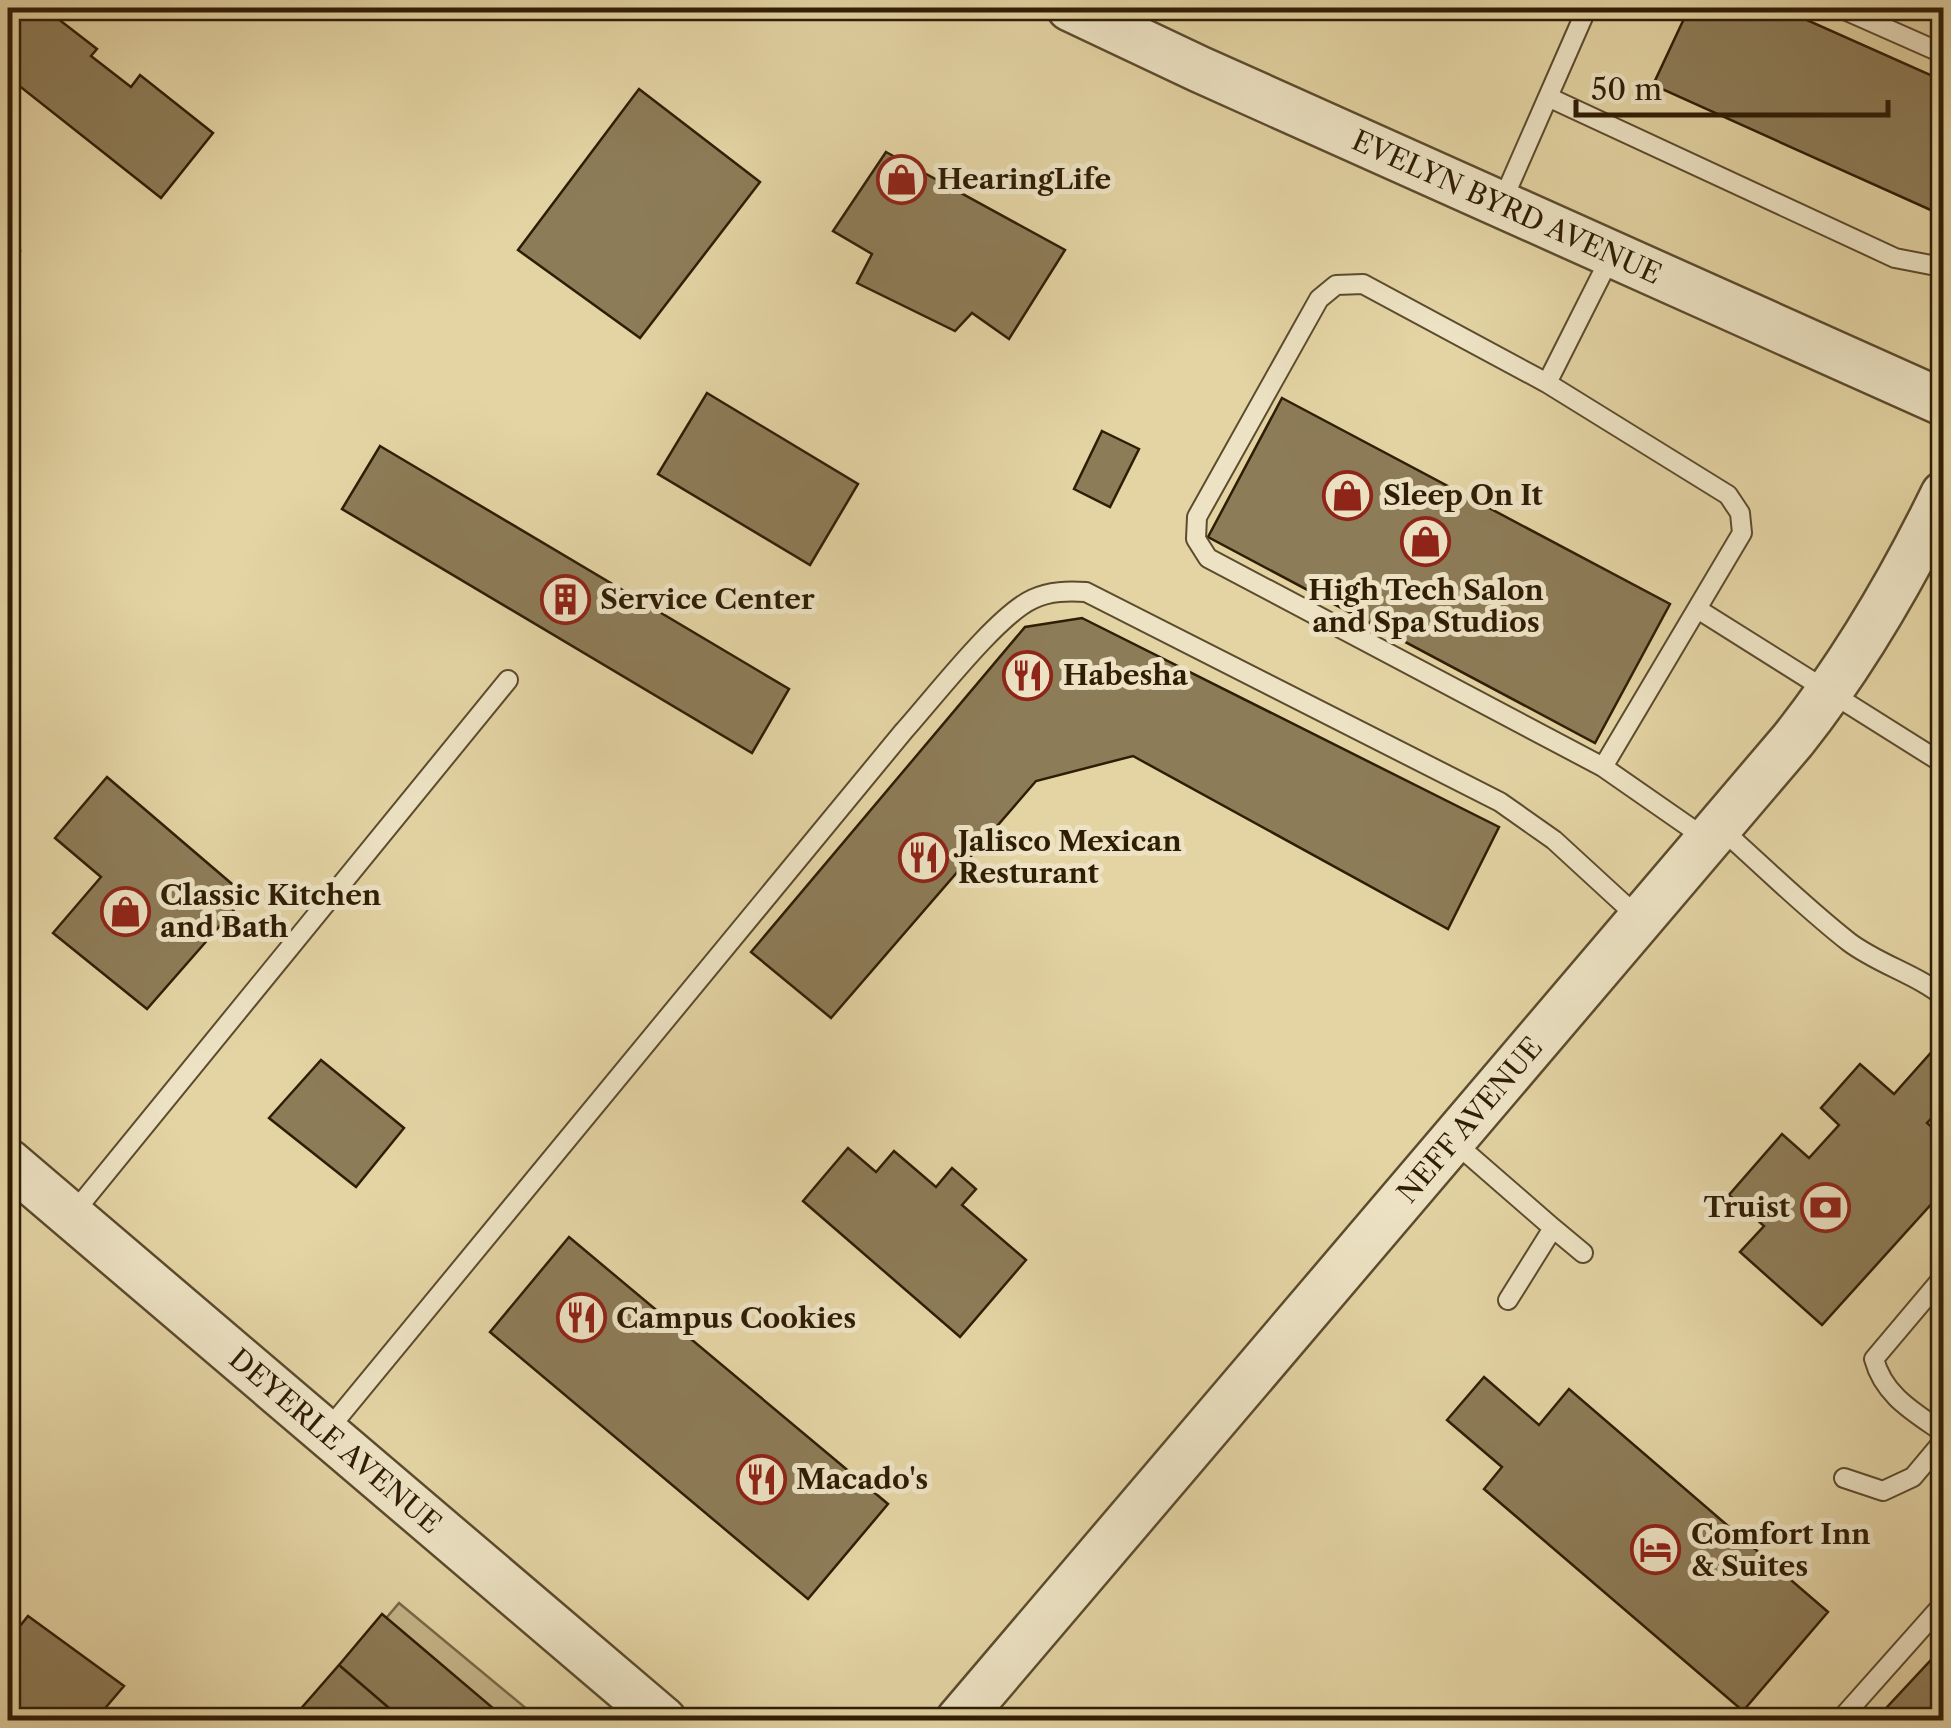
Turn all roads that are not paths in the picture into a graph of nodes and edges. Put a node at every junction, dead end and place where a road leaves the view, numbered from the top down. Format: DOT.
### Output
graph roads {
  1 [pos="1070,8"];
  2 [pos="1587,8"];
  3 [pos="1840,8"];
  4 [pos="1944,54"];
  5 [pos="1548,98"];
  6 [pos="1501,204"];
  7 [pos="1612,254"];
  8 [pos="1944,258"];
  9 [pos="1547,383"];
  10 [pos="1944,402"];
  11 [pos="1944,494"];
  12 [pos="1699,610"];
  13 [pos="508,680"];
  14 [pos="1832,690"];
  15 [pos="1944,764"];
  16 [pos="1603,767"];
  17 [pos="1713,834"];
  18 [pos="1640,919"];
  19 [pos="1944,997"];
  20 [pos="1453,1140"];
  21 [pos="8,1162"];
  22 [pos="70,1216"];
  23 [pos="1554,1228"];
  24 [pos="1582,1253"];
  25 [pos="1944,1276"];
  26 [pos="1508,1300"];
  27 [pos="325,1433"];
  28 [pos="1944,1437"];
  29 [pos="1844,1478"];
  30 [pos="1944,1603"];
  31 [pos="664,1720"];
  32 [pos="960,1720"];
  33 [pos="1840,1720"];
  1 -- 6 [label="street, EVELYN BYRD AVENUE"];
  2 -- 5 [label="lane"];
  3 -- 4 [label="lane"];
  5 -- 6 [label="lane"];
  5 -- 8 [label="lane"];
  6 -- 7 [label="street, EVELYN BYRD AVENUE"];
  7 -- 9 [label="lane"];
  7 -- 10 [label="street, EVELYN BYRD AVENUE"];
  9 -- 12 [label="lane"];
  9 -- 16 [label="lane"];
  11 -- 14 [label="street, NEFF AVENUE"];
  12 -- 14 [label="lane"];
  12 -- 16 [label="lane"];
  13 -- 22 [label="lane"];
  14 -- 15 [label="lane"];
  14 -- 17 [label="street, NEFF AVENUE"];
  16 -- 17 [label="lane"];
  17 -- 18 [label="street, NEFF AVENUE"];
  17 -- 19 [label="lane"];
  18 -- 20 [label="street, NEFF AVENUE"];
  18 -- 27 [label="lane"];
  20 -- 23 [label="lane"];
  20 -- 32 [label="street, NEFF AVENUE"];
  21 -- 22 [label="street, DEYERLE AVENUE"];
  22 -- 27 [label="street, DEYERLE AVENUE"];
  23 -- 24 [label="lane"];
  23 -- 26 [label="lane"];
  25 -- 28 [label="lane"];
  27 -- 31 [label="street, DEYERLE AVENUE"];
  28 -- 29 [label="lane"];
  30 -- 33 [label="lane"];
}
